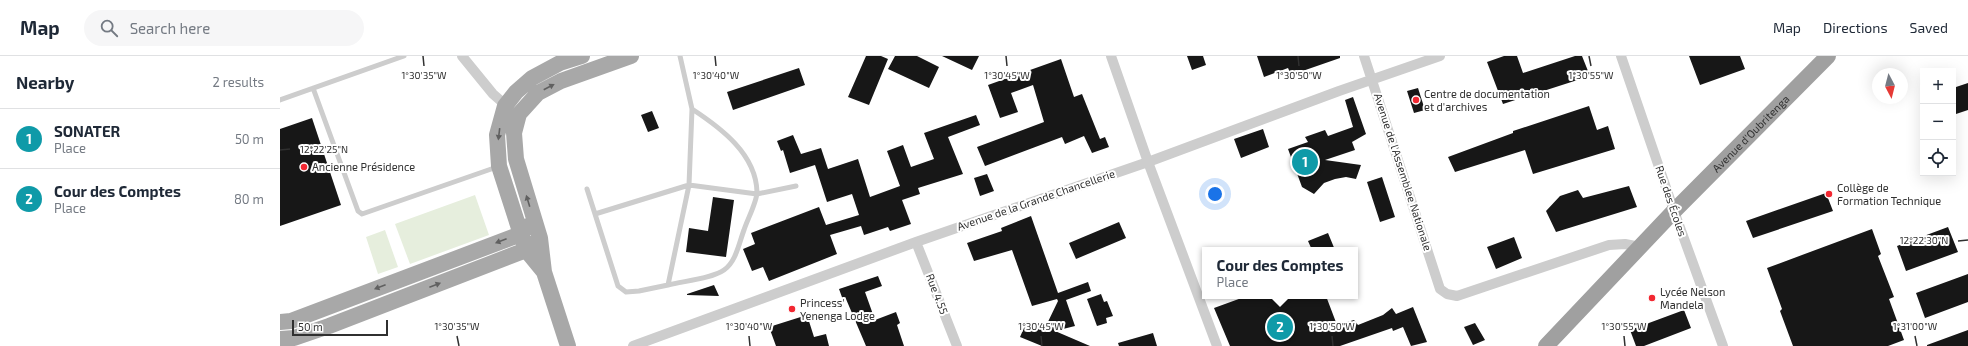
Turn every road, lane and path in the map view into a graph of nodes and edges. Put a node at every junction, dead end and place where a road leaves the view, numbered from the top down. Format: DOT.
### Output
graph roads {
  1 [pos="404,56"];
  2 [pos="462,56"];
  3 [pos="582,56"];
  4 [pos="631,56"];
  5 [pos="680,56"];
  6 [pos="1111,56"];
  7 [pos="1364,56"];
  8 [pos="1440,56"];
  9 [pos="1620,56"];
  10 [pos="1828,56"];
  11 [pos="1372,79"];
  12 [pos="313,88"];
  13 [pos="280,100"];
  14 [pos="505,106"];
  15 [pos="692,109"];
  16 [pos="519,114"];
  17 [pos="1148,162"];
  18 [pos="499,166"];
  19 [pos="689,185"];
  20 [pos="796,186"];
  21 [pos="587,189"];
  22 [pos="757,194"];
  23 [pos="1674,211"];
  24 [pos="595,214"];
  25 [pos="534,221"];
  26 [pos="521,234"];
  27 [pos="540,238"];
  28 [pos="916,242"];
  29 [pos="1640,247"];
  30 [pos="526,250"];
  31 [pos="544,272"];
  32 [pos="668,285"];
  33 [pos="280,322"];
  34 [pos="280,339"];
  35 [pos="568,346"];
  36 [pos="633,346"];
  37 [pos="957,346"];
  38 [pos="1217,346"];
  39 [pos="1546,346"];
  40 [pos="1723,346"];
  1 -- 12 [label="lane"];
  2 -- 14 [label="street"];
  3 -- 14 [label="main road"];
  16 -- 4 [label="main road, one-way"];
  5 -- 15 [label="lane"];
  6 -- 17 [label="street"];
  7 -- 11 [label="street, Avenue de l'Assemblee Nationale"];
  8 -- 11 [label="street, Avenue de la Grande Chancellerie"];
  9 -- 23 [label="street, Rue des Écoles"];
  10 -- 23 [label="highway, Avenue d'Oubritenga"];
  11 -- 17 [label="street, Avenue de la Grande Chancellerie"];
  11 -- 29 [label="street, Avenue de l'Assemblee Nationale"];
  12 -- 13 [label="lane"];
  12 -- 18 [label="lane"];
  14 -- 16 [label="street"];
  14 -- 18 [label="main road, one-way"];
  15 -- 19 [label="lane"];
  15 -- 22 [label="lane"];
  25 -- 16 [label="main road, one-way"];
  17 -- 28 [label="street, Avenue de la Grande Chancellerie"];
  17 -- 38 [label="street"];
  18 -- 26 [label="main road"];
  19 -- 22 [label="lane"];
  19 -- 24 [label="lane"];
  19 -- 32 [label="lane"];
  20 -- 22 [label="lane"];
  21 -- 24 [label="lane"];
  22 -- 32 [label="lane"];
  23 -- 29 [label="highway, Avenue d'Oubritenga"];
  23 -- 40 [label="street, Rue des Écoles"];
  24 -- 32 [label="lane"];
  25 -- 26 [label="main road"];
  25 -- 27 [label="main road"];
  26 -- 30 [label="main road"];
  26 -- 33 [label="main road, one-way"];
  27 -- 30 [label="main road"];
  27 -- 31 [label="main road"];
  28 -- 36 [label="street, Avenue de la Grande Chancellerie"];
  28 -- 37 [label="street, Rue 4.55"];
  29 -- 39 [label="highway, Avenue d'Oubritenga"];
  30 -- 31 [label="main road"];
  34 -- 30 [label="main road, one-way"];
  31 -- 35 [label="main road"];
}
